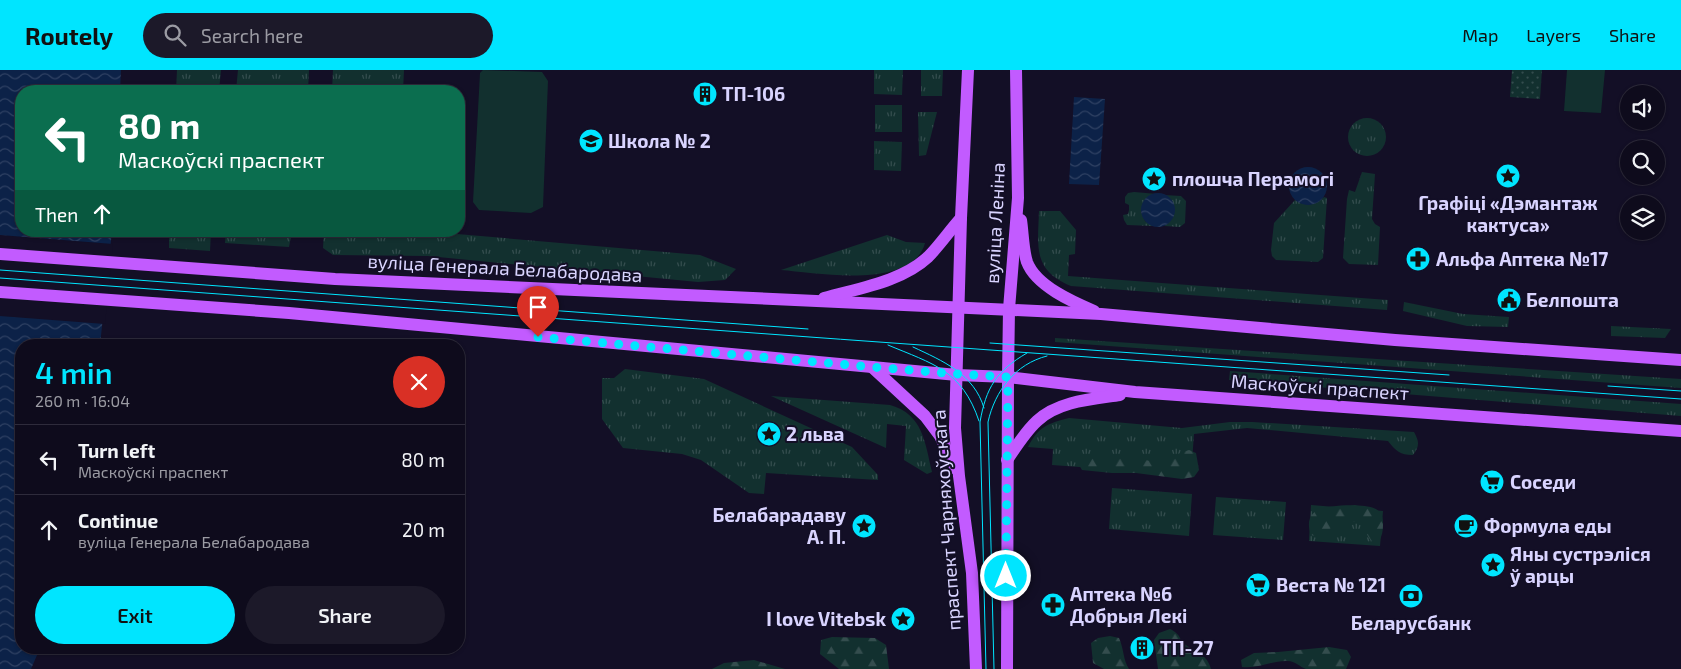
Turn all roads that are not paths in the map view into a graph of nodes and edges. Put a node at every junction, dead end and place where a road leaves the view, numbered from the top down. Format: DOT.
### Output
graph roads {
  1 [pos="968,70"];
  2 [pos="1016,70"];
  3 [pos="1018,198"];
  4 [pos="961,218"];
  5 [pos="0,254"];
  6 [pos="0,292"];
  7 [pos="812,301"];
  8 [pos="960,308"];
  9 [pos="1010,309"];
  10 [pos="1101,314"];
  11 [pos="1681,360"];
  12 [pos="872,367"];
  13 [pos="957,374"];
  14 [pos="1008,377"];
  15 [pos="1135,392"];
  16 [pos="1681,432"];
  17 [pos="1006,460"];
  18 [pos="959,476"];
  19 [pos="976,669"];
  20 [pos="1007,669"];
  1 -- 4 [label="main road, вуліца Леніна"];
  2 -- 3 [label="main road, вуліца Леніна"];
  3 -- 9 [label="main road, вуліца Леніна"];
  3 -- 10 [label="main road"];
  4 -- 7 [label="main road"];
  4 -- 8 [label="main road, вуліца Леніна"];
  5 -- 7 [label="main road, вуліца Генерала Белабародава"];
  6 -- 12 [label="main road"];
  7 -- 8 [label="main road, вуліца Генерала Белабародава"];
  8 -- 9 [label="main road, вуліца Генерала Белабародава"];
  8 -- 13 [label="main road, праспект Чарняхоўскага"];
  9 -- 10 [label="main road"];
  9 -- 14 [label="main road, вуліца Леніна"];
  10 -- 11 [label="main road"];
  12 -- 13 [label="main road"];
  12 -- 18 [label="main road"];
  13 -- 14 [label="main road, Маскоўскі праспект"];
  13 -- 18 [label="main road, праспект Чарняхоўскага"];
  14 -- 15 [label="main road, Маскоўскі праспект"];
  14 -- 17 [label="main road"];
  15 -- 16 [label="main road, Маскоўскі праспект"];
  15 -- 17 [label="main road"];
  17 -- 20 [label="main road"];
  18 -- 19 [label="main road, праспект Чарняхоўскага"];
}
